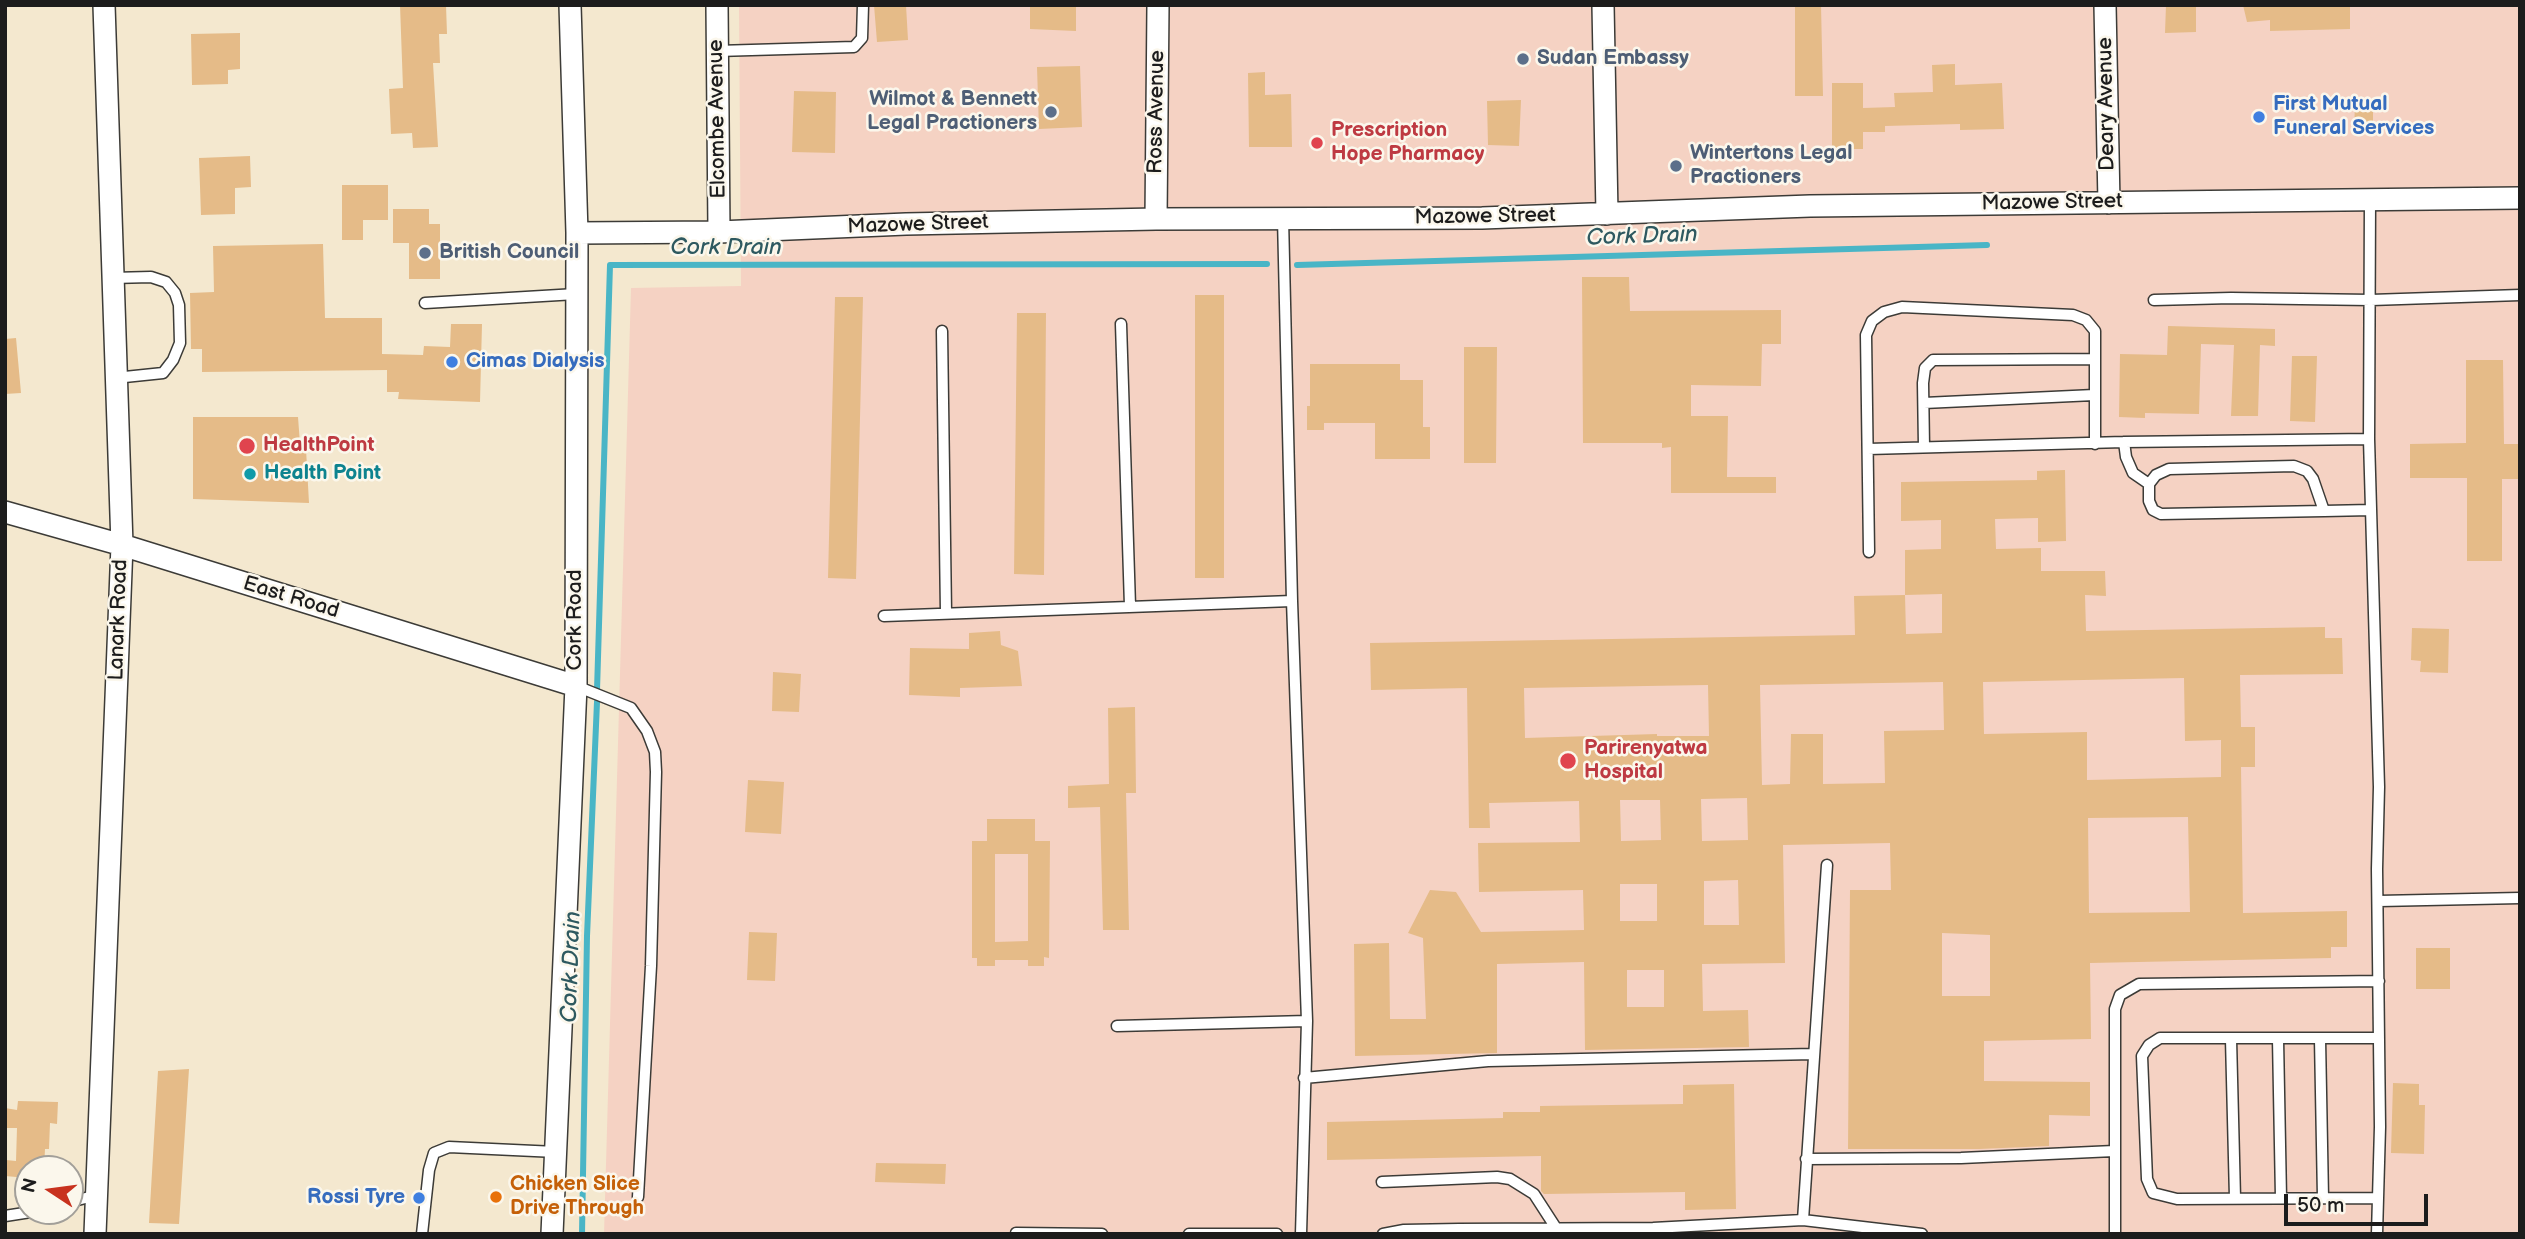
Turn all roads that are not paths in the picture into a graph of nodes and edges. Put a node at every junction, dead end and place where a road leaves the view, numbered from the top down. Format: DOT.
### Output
graph roads {
  1 [pos="104,5"];
  2 [pos="569,5"];
  3 [pos="717,5"];
  4 [pos="863,5"];
  5 [pos="1158,5"];
  6 [pos="1602,5"];
  7 [pos="2105,5"];
  8 [pos="717,51"];
  9 [pos="2520,198"];
  10 [pos="2370,200"];
  11 [pos="2109,202"];
  12 [pos="1607,214"];
  13 [pos="1283,218"];
  14 [pos="1156,219"];
  15 [pos="719,232"];
  16 [pos="577,233"];
  17 [pos="112,278"];
  18 [pos="576,294"];
  19 [pos="2520,295"];
  20 [pos="2154,300"];
  21 [pos="2371,300"];
  22 [pos="425,303"];
  23 [pos="1121,324"];
  24 [pos="942,331"];
  25 [pos="2095,359"];
  26 [pos="115,378"];
  27 [pos="2094,395"];
  28 [pos="1924,403"];
  29 [pos="2369,439"];
  30 [pos="2124,442"];
  31 [pos="2095,444"];
  32 [pos="1924,447"];
  33 [pos="1868,449"];
  34 [pos="2148,484"];
  35 [pos="2371,510"];
  36 [pos="2323,511"];
  37 [pos="5,512"];
  38 [pos="122,545"];
  39 [pos="1869,552"];
  40 [pos="1292,601"];
  41 [pos="1130,606"];
  42 [pos="946,613"];
  43 [pos="884,616"];
  44 [pos="576,686"];
  45 [pos="1827,865"];
  46 [pos="2520,898"];
  47 [pos="2379,901"];
  48 [pos="2379,981"];
  49 [pos="1307,1021"];
  50 [pos="1117,1026"];
  51 [pos="2379,1038"];
  52 [pos="2231,1039"];
  53 [pos="2278,1039"];
  54 [pos="2320,1039"];
  55 [pos="1813,1054"];
  56 [pos="1304,1078"];
  57 [pos="556,1152"];
  58 [pos="2114,1152"];
  59 [pos="1806,1159"];
  60 [pos="1382,1182"];
  61 [pos="97,1195"];
  62 [pos="638,1197"];
  63 [pos="84,1198"];
  64 [pos="2235,1198"];
  65 [pos="2281,1198"];
  66 [pos="2323,1198"];
  67 [pos="2378,1198"];
  68 [pos="1803,1220"];
  69 [pos="1556,1228"];
  70 [pos="1016,1233"];
  71 [pos="95,1234"];
  72 [pos="422,1234"];
  73 [pos="552,1234"];
  74 [pos="1102,1234"];
  75 [pos="1189,1234"];
  76 [pos="1277,1234"];
  77 [pos="1301,1234"];
  78 [pos="1383,1234"];
  79 [pos="1922,1234"];
  80 [pos="2115,1234"];
  81 [pos="2377,1234"];
  1 -- 17 [label="street, Lanark Road"];
  2 -- 16 [label="street, Cork Road"];
  3 -- 8 [label="street, Elcombe Avenue"];
  4 -- 8 [label="lane"];
  5 -- 14 [label="street, Ross Avenue"];
  6 -- 12 [label="street"];
  7 -- 11 [label="street, Deary Avenue"];
  8 -- 15 [label="street, Elcombe Avenue"];
  9 -- 10 [label="street, Mazowe Street"];
  10 -- 11 [label="street, Mazowe Street"];
  10 -- 21 [label="lane"];
  11 -- 12 [label="street, Mazowe Street"];
  12 -- 13 [label="street, Mazowe Street"];
  13 -- 14 [label="street, Mazowe Street"];
  13 -- 40 [label="lane"];
  14 -- 15 [label="street, Mazowe Street"];
  15 -- 16 [label="street, Mazowe Street"];
  16 -- 18 [label="street, Cork Road"];
  17 -- 26 [label="street, Lanark Road"];
  17 -- 26 [label="lane"];
  18 -- 22 [label="lane"];
  18 -- 44 [label="street, Cork Road"];
  19 -- 21 [label="lane"];
  20 -- 21 [label="lane"];
  21 -- 29 [label="lane"];
  23 -- 41 [label="lane"];
  24 -- 42 [label="lane"];
  25 -- 27 [label="lane"];
  25 -- 28 [label="lane"];
  25 -- 33 [label="lane"];
  26 -- 38 [label="street, Lanark Road"];
  27 -- 28 [label="lane"];
  27 -- 31 [label="lane"];
  28 -- 32 [label="lane"];
  29 -- 30 [label="lane"];
  29 -- 35 [label="lane"];
  30 -- 31 [label="lane"];
  30 -- 34 [label="lane"];
  31 -- 32 [label="lane"];
  32 -- 33 [label="lane"];
  33 -- 39 [label="lane"];
  34 -- 36 [label="lane"];
  34 -- 36 [label="lane"];
  35 -- 36 [label="lane"];
  35 -- 47 [label="lane"];
  37 -- 38 [label="street, East Road"];
  38 -- 44 [label="street, East Road"];
  38 -- 61 [label="street, Lanark Road"];
  40 -- 41 [label="lane"];
  40 -- 49 [label="lane"];
  41 -- 42 [label="lane"];
  42 -- 43 [label="lane"];
  44 -- 57 [label="street, Cork Road"];
  44 -- 62 [label="lane"];
  45 -- 55 [label="lane"];
  46 -- 47 [label="lane"];
  47 -- 48 [label="lane"];
  48 -- 51 [label="lane"];
  48 -- 58 [label="lane"];
  49 -- 50 [label="lane"];
  49 -- 56 [label="lane"];
  51 -- 54 [label="lane"];
  51 -- 67 [label="lane"];
  52 -- 53 [label="lane"];
  52 -- 64 [label="lane"];
  52 -- 64 [label="lane"];
  53 -- 54 [label="lane"];
  53 -- 65 [label="lane"];
  54 -- 66 [label="lane"];
  55 -- 56 [label="lane"];
  55 -- 59 [label="lane"];
  56 -- 77 [label="lane"];
  57 -- 72 [label="lane"];
  57 -- 73 [label="street, Cork Road"];
  58 -- 59 [label="lane"];
  58 -- 80 [label="lane"];
  59 -- 68 [label="lane"];
  60 -- 69 [label="lane"];
  61 -- 63 [label="lane"];
  61 -- 71 [label="street, Lanark Road"];
  64 -- 65 [label="lane"];
  65 -- 66 [label="lane"];
  66 -- 67 [label="lane"];
  67 -- 81 [label="lane"];
  68 -- 69 [label="lane"];
  68 -- 79 [label="lane"];
  69 -- 78 [label="lane"];
  70 -- 74 [label="lane"];
  75 -- 76 [label="lane"];
}
